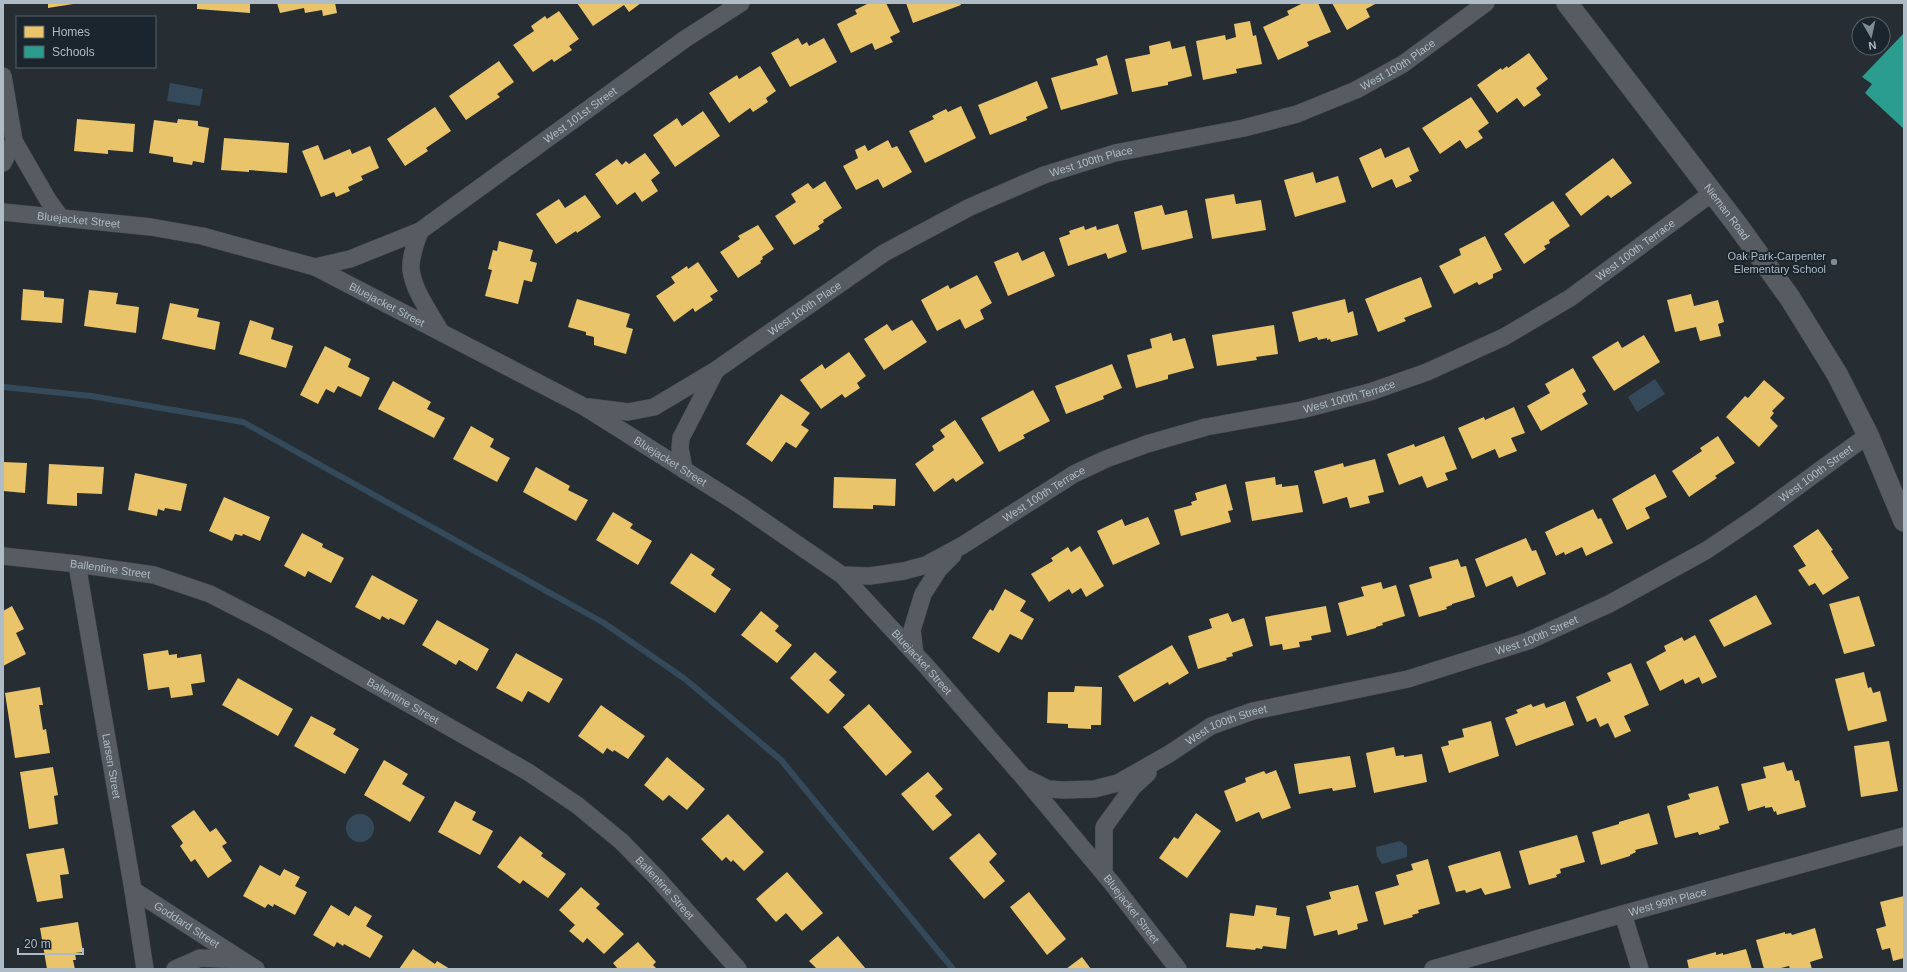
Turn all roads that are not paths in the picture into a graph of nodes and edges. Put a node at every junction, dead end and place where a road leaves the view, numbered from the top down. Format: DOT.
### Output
graph roads {
  1 [pos="741,3"];
  2 [pos="1486,3"];
  3 [pos="1567,3"];
  4 [pos="3,76"];
  5 [pos="14,141"];
  6 [pos="3,163"];
  7 [pos="1712,193"];
  8 [pos="3,212"];
  9 [pos="61,218"];
  10 [pos="420,230"];
  11 [pos="315,267"];
  12 [pos="440,331"];
  13 [pos="716,370"];
  14 [pos="583,406"];
  15 [pos="1868,435"];
  16 [pos="684,470"];
  17 [pos="1904,521"];
  18 [pos="963,545"];
  19 [pos="3,556"];
  20 [pos="77,564"];
  21 [pos="842,575"];
  22 [pos="915,654"];
  23 [pos="1169,754"];
  24 [pos="1024,778"];
  25 [pos="1904,836"];
  26 [pos="1104,873"];
  27 [pos="133,890"];
  28 [pos="1623,914"];
  29 [pos="241,960"];
  30 [pos="145,969"];
  31 [pos="176,969"];
  32 [pos="256,969"];
  33 [pos="738,969"];
  34 [pos="1178,969"];
  35 [pos="1433,969"];
  36 [pos="1640,969"];
  1 -- 10 [label="street, West 101st Street"];
  2 -- 13 [label="street, West 100th Place"];
  3 -- 7 [label="street, Nieman Road"];
  4 -- 5 [label="street"];
  5 -- 6 [label="street"];
  5 -- 9 [label="street"];
  7 -- 15 [label="street, Nieman Road"];
  7 -- 18 [label="street, West 100th Terrace"];
  8 -- 9 [label="street, Bluejacket Street"];
  9 -- 11 [label="street, Bluejacket Street"];
  10 -- 11 [label="street, West 101st Street"];
  10 -- 12 [label="street"];
  11 -- 12 [label="street, Bluejacket Street"];
  12 -- 14 [label="street, Bluejacket Street"];
  13 -- 14 [label="street, West 100th Place"];
  13 -- 16 [label="street, West 100th Place"];
  14 -- 16 [label="street, Bluejacket Street"];
  15 -- 17 [label="street, Nieman Road"];
  15 -- 23 [label="street, West 100th Street"];
  16 -- 21 [label="street, Bluejacket Street"];
  18 -- 21 [label="street, West 100th Terrace"];
  18 -- 22 [label="street, West 100th Terrace"];
  19 -- 20 [label="street, Ballentine Street"];
  20 -- 27 [label="street, Larsen Street"];
  20 -- 33 [label="street, Ballentine Street"];
  21 -- 22 [label="street, Bluejacket Street"];
  22 -- 24 [label="street, Bluejacket Street"];
  23 -- 24 [label="street, West 100th Street"];
  23 -- 26 [label="street, West 100th Street"];
  24 -- 26 [label="street, Bluejacket Street"];
  25 -- 28 [label="street, West 99th Place"];
  26 -- 34 [label="street, Bluejacket Street"];
  27 -- 29 [label="street, Goddard Street"];
  27 -- 30 [label="street, Larsen Street"];
  28 -- 35 [label="street, West 99th Place"];
  28 -- 36 [label="street"];
  29 -- 31 [label="street, Goddard Street"];
  29 -- 32 [label="street, Goddard Street"];
}
